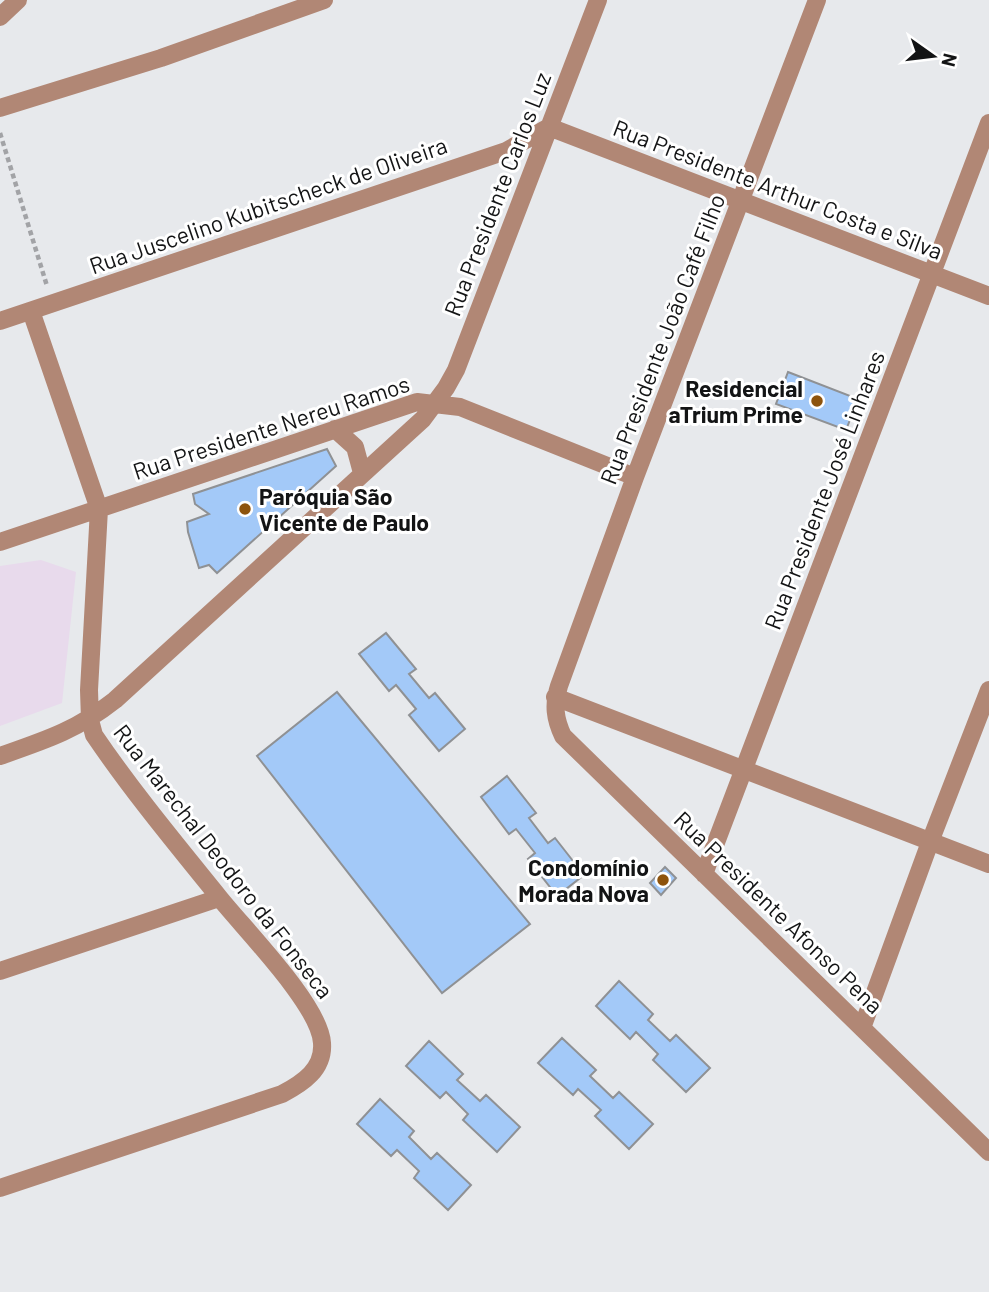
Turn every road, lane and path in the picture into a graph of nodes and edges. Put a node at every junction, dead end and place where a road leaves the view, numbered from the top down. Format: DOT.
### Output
graph roads {
  1 [pos="18,0"];
  2 [pos="324,0"];
  3 [pos="598,0"];
  4 [pos="817,0"];
  5 [pos="0,17"];
  6 [pos="0,108"];
  7 [pos="989,122"];
  8 [pos="549,127"];
  9 [pos="0,133"];
  10 [pos="742,201"];
  11 [pos="932,274"];
  12 [pos="989,296"];
  13 [pos="52,304"];
  14 [pos="32,310"];
  15 [pos="0,321"];
  16 [pos="435,403"];
  17 [pos="335,429"];
  18 [pos="362,472"];
  19 [pos="635,477"];
  20 [pos="99,509"];
  21 [pos="0,542"];
  22 [pos="989,690"];
  23 [pos="555,697"];
  24 [pos="90,720"];
  25 [pos="0,756"];
  26 [pos="744,770"];
  27 [pos="930,842"];
  28 [pos="989,864"];
  29 [pos="704,874"];
  30 [pos="219,898"];
  31 [pos="0,971"];
  32 [pos="862,1028"];
  33 [pos="989,1152"];
  34 [pos="0,1188"];
  1 -- 5 [label="street"];
  2 -- 6 [label="street"];
  3 -- 8 [label="street, Rua Presidente Carlos Luz"];
  4 -- 10 [label="street, Rua Presidente João Café Filho"];
  7 -- 11 [label="street, Rua Presidente José Linhares"];
  8 -- 10 [label="street, Rua Presidente Arthur Costa e Silva"];
  8 -- 13 [label="street, Rua Juscelino Kubitscheck de Oliveira"];
  8 -- 16 [label="street, Rua Presidente Carlos Luz"];
  9 -- 13 [label="path"];
  10 -- 11 [label="street, Rua Presidente Arthur Costa e Silva"];
  10 -- 19 [label="street, Rua Presidente João Café Filho"];
  11 -- 12 [label="street, Rua Presidente Arthur Costa e Silva"];
  11 -- 26 [label="street, Rua Presidente José Linhares"];
  13 -- 14 [label="street, Rua Juscelino Kubitscheck de Oliveira"];
  14 -- 15 [label="street, Rua Juscelino Kubitscheck de Oliveira"];
  14 -- 20 [label="street, Rua Marechal Deodoro da Fonseca"];
  16 -- 17 [label="street, Rua Presidente Nereu Ramos"];
  16 -- 18 [label="street, Rua Presidente Carlos Luz"];
  16 -- 19 [label="street, Rua Presidente Nereu Ramos"];
  17 -- 18 [label="street"];
  17 -- 20 [label="street, Rua Presidente Nereu Ramos"];
  18 -- 24 [label="street, Rua Presidente Carlos Luz"];
  19 -- 23 [label="street, Rua Presidente João Café Filho"];
  20 -- 21 [label="street, Rua Presidente Nereu Ramos"];
  20 -- 24 [label="street, Rua Marechal Deodoro da Fonseca"];
  22 -- 27 [label="street"];
  23 -- 26 [label="street"];
  23 -- 29 [label="street, Rua Presidente Afonso Pena"];
  24 -- 25 [label="street, Rua Presidente Carlos Luz"];
  24 -- 30 [label="street, Rua Marechal Deodoro da Fonseca"];
  26 -- 27 [label="street"];
  26 -- 29 [label="street, Rua Presidente José Linhares"];
  27 -- 28 [label="street"];
  27 -- 32 [label="street"];
  29 -- 32 [label="street, Rua Presidente Afonso Pena"];
  30 -- 31 [label="street"];
  30 -- 34 [label="street, Rua Marechal Deodoro da Fonseca"];
  32 -- 33 [label="street, Rua Presidente Afonso Pena"];
}
